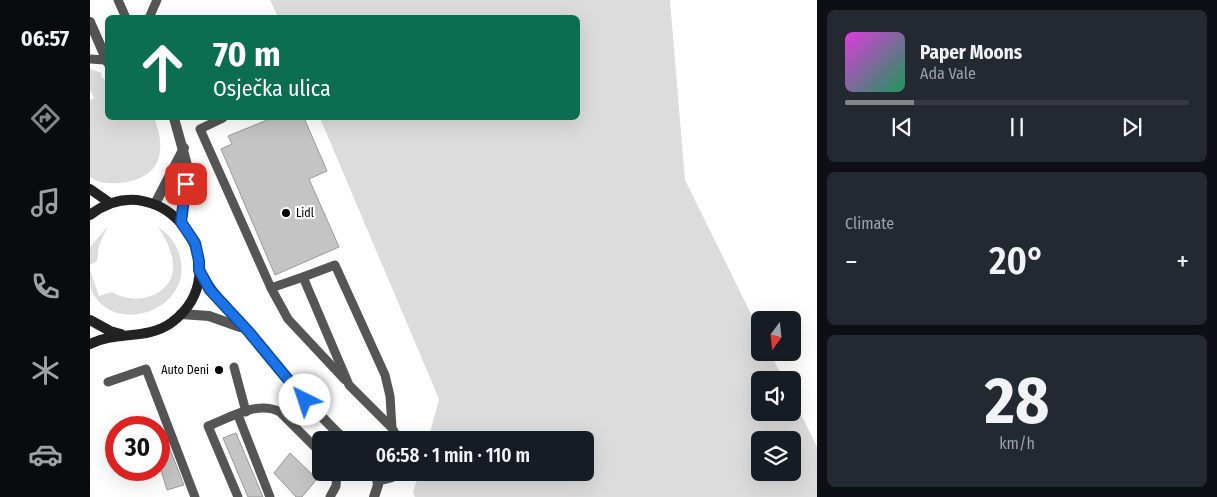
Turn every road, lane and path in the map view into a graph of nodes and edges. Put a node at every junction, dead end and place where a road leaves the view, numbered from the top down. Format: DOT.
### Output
graph roads {
  1 [pos="118,0"];
  2 [pos="157,0"];
  3 [pos="125,15"];
  4 [pos="150,15"];
  5 [pos="90,22"];
  6 [pos="90,59"];
  7 [pos="105,60"];
  8 [pos="105,62"];
  9 [pos="175,120"];
  10 [pos="219,120"];
  11 [pos="184,148"];
  12 [pos="90,189"];
  13 [pos="110,203"];
  14 [pos="155,204"];
  15 [pos="90,215"];
  16 [pos="181,222"];
  17 [pos="199,270"];
  18 [pos="303,278"];
  19 [pos="271,288"];
  20 [pos="181,314"];
  21 [pos="90,320"];
  22 [pos="248,331"];
  23 [pos="126,335"];
  24 [pos="90,344"];
  25 [pos="234,367"];
  26 [pos="108,382"];
  27 [pos="349,385"];
  28 [pos="242,413"];
  29 [pos="392,428"];
  30 [pos="336,431"];
  31 [pos="394,431"];
  32 [pos="312,444"];
  33 [pos="336,481"];
  34 [pos="376,481"];
  35 [pos="195,497"];
  36 [pos="238,497"];
  37 [pos="270,497"];
  38 [pos="330,497"];
  39 [pos="374,497"];
  1 -- 3 [label="lane"];
  2 -- 4 [label="lane"];
  5 -- 7 [label="street"];
  6 -- 8 [label="lane"];
  9 -- 11 [label="street"];
  10 -- 19 [label="lane"];
  11 -- 14 [label="street"];
  11 -- 16 [label="street"];
  12 -- 13 [label="street"];
  13 -- 14 [label="street"];
  13 -- 15 [label="street"];
  14 -- 16 [label="street"];
  16 -- 17 [label="street"];
  17 -- 20 [label="street"];
  17 -- 22 [label="street"];
  18 -- 19 [label="lane"];
  18 -- 27 [label="lane"];
  18 -- 29 [label="lane"];
  19 -- 27 [label="lane"];
  20 -- 22 [label="street"];
  20 -- 23 [label="street"];
  21 -- 23 [label="street"];
  22 -- 30 [label="street"];
  23 -- 24 [label="street"];
  25 -- 28 [label="lane"];
  26 -- 35 [label="lane"];
  27 -- 29 [label="lane"];
  28 -- 32 [label="lane"];
  28 -- 36 [label="lane"];
  28 -- 37 [label="lane"];
  29 -- 31 [label="lane"];
  33 -- 38 [label="lane"];
  34 -- 39 [label="street"];
}
